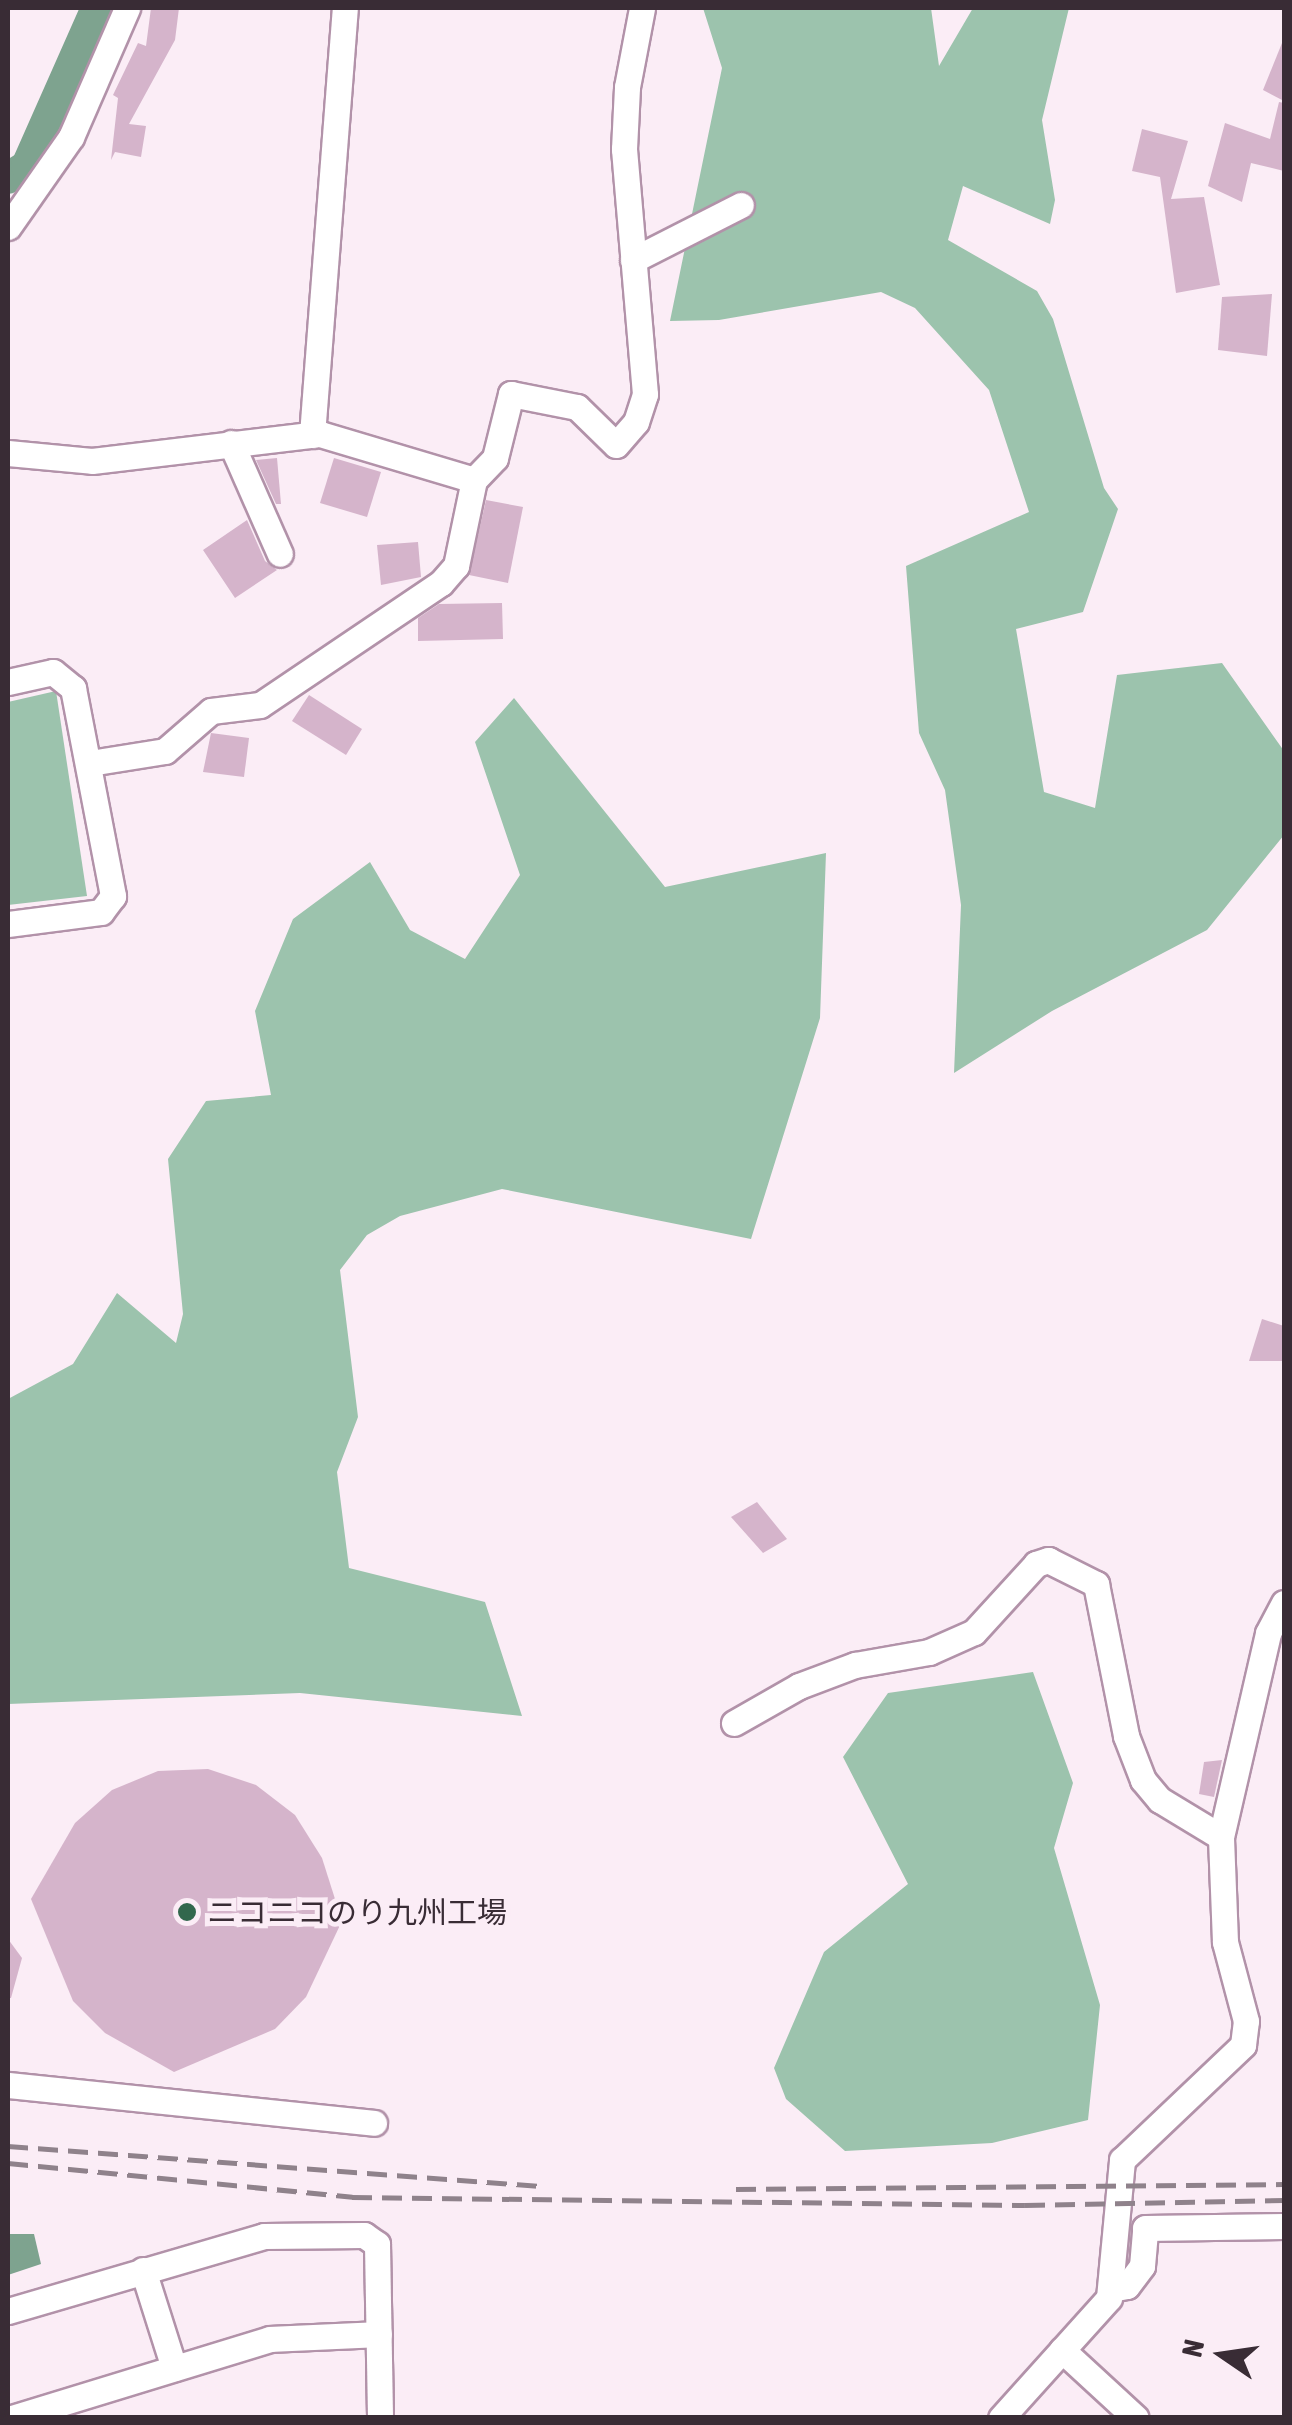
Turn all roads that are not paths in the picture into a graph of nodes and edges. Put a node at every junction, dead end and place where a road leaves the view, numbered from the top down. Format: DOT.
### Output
graph roads {
  1 [pos="127,8"];
  2 [pos="345,8"];
  3 [pos="642,8"];
  4 [pos="740,205"];
  5 [pos="8,227"];
  6 [pos="633,260"];
  7 [pos="312,435"];
  8 [pos="231,444"];
  9 [pos="8,452"];
  10 [pos="474,480"];
  11 [pos="280,554"];
  12 [pos="8,682"];
  13 [pos="90,763"];
  14 [pos="8,924"];
  15 [pos="1284,1603"];
  16 [pos="734,1723"];
  17 [pos="1221,1837"];
  18 [pos="8,2086"];
  19 [pos="374,2123"];
  20 [pos="1284,2226"];
  21 [pos="143,2270"];
  22 [pos="1110,2289"];
  23 [pos="8,2311"];
  24 [pos="378,2334"];
  25 [pos="1062,2350"];
  26 [pos="174,2368"];
  27 [pos="98,2391"];
  28 [pos="12,2418"];
  29 [pos="105,2418"];
  30 [pos="380,2418"];
  31 [pos="1001,2418"];
  32 [pos="1136,2418"];
  1 -- 5 [label="street"];
  2 -- 7 [label="street"];
  3 -- 6 [label="street"];
  4 -- 6 [label="street"];
  6 -- 10 [label="street"];
  7 -- 8 [label="street"];
  7 -- 10 [label="street"];
  8 -- 9 [label="street"];
  8 -- 11 [label="street"];
  10 -- 13 [label="street"];
  12 -- 13 [label="street"];
  13 -- 14 [label="street"];
  15 -- 17 [label="street"];
  16 -- 17 [label="street"];
  17 -- 22 [label="street"];
  18 -- 19 [label="street"];
  20 -- 22 [label="street"];
  21 -- 23 [label="street"];
  21 -- 24 [label="street"];
  21 -- 26 [label="street"];
  22 -- 25 [label="street"];
  24 -- 26 [label="street"];
  24 -- 30 [label="street"];
  25 -- 31 [label="street"];
  25 -- 32 [label="street"];
  26 -- 27 [label="street"];
  27 -- 28 [label="street"];
  27 -- 29 [label="street"];
}
